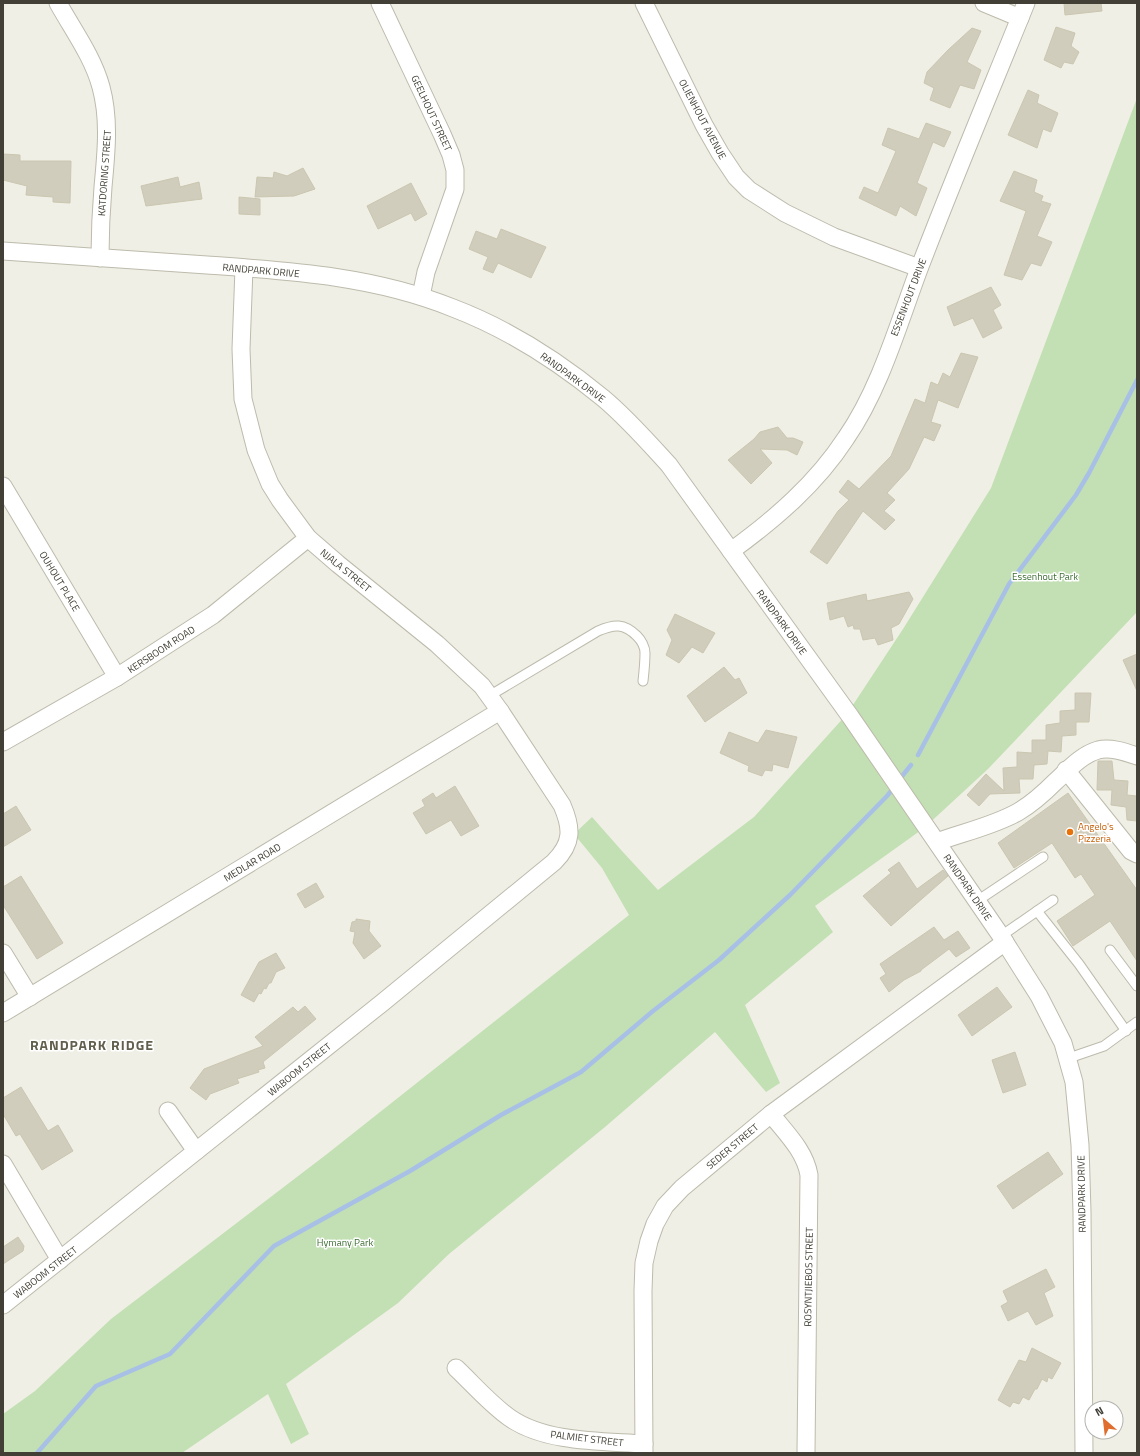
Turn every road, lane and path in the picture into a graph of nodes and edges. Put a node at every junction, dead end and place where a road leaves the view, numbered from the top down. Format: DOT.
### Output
graph roads {
  1 [pos="58,3"];
  2 [pos="380,3"];
  3 [pos="644,3"];
  4 [pos="984,3"];
  5 [pos="1023,10"];
  6 [pos="3,251"];
  7 [pos="100,258"];
  8 [pos="244,268"];
  9 [pos="919,268"];
  10 [pos="421,296"];
  11 [pos="3,486"];
  12 [pos="308,538"];
  13 [pos="731,551"];
  14 [pos="117,677"];
  15 [pos="643,681"];
  16 [pos="490,696"];
  17 [pos="500,711"];
  18 [pos="3,742"];
  19 [pos="1137,756"];
  20 [pos="1066,770"];
  21 [pos="568,818"];
  22 [pos="937,842"];
  23 [pos="1137,854"];
  24 [pos="1043,856"];
  25 [pos="1053,900"];
  26 [pos="977,901"];
  27 [pos="1037,911"];
  28 [pos="1003,939"];
  29 [pos="1110,950"];
  30 [pos="3,952"];
  31 [pos="1137,986"];
  32 [pos="30,997"];
  33 [pos="3,1013"];
  34 [pos="1137,1022"];
  35 [pos="1126,1031"];
  36 [pos="1069,1058"];
  37 [pos="168,1111"];
  38 [pos="771,1114"];
  39 [pos="196,1151"];
  40 [pos="3,1164"];
  41 [pos="60,1260"];
  42 [pos="3,1305"];
  43 [pos="456,1368"];
  44 [pos="644,1449"];
  45 [pos="806,1453"];
  46 [pos="1084,1453"];
  1 -- 7 [label="street, KATDORING STREET"];
  2 -- 10 [label="street, GEELHOUT STREET"];
  3 -- 9 [label="street, OLIENHOUT AVENUE"];
  4 -- 5 [label="street"];
  5 -- 9 [label="street, ESSENHOUT DRIVE"];
  6 -- 7 [label="street, RANDPARK DRIVE"];
  7 -- 8 [label="street, RANDPARK DRIVE"];
  8 -- 10 [label="street, RANDPARK DRIVE"];
  8 -- 12 [label="street, NJALA STREET"];
  9 -- 13 [label="street, ESSENHOUT DRIVE"];
  10 -- 13 [label="street, RANDPARK DRIVE"];
  11 -- 14 [label="street, OUHOUT PLACE"];
  12 -- 14 [label="street, KERSBOOM ROAD"];
  12 -- 16 [label="street, NJALA STREET"];
  13 -- 22 [label="street, RANDPARK DRIVE"];
  14 -- 18 [label="street, KERSBOOM ROAD"];
  15 -- 16 [label="lane"];
  16 -- 17 [label="street, NJALA STREET"];
  17 -- 21 [label="street, NJALA STREET"];
  17 -- 32 [label="street, MEDLAR ROAD"];
  19 -- 20 [label="street"];
  20 -- 22 [label="street"];
  20 -- 23 [label="street"];
  21 -- 39 [label="street, WABOOM STREET"];
  22 -- 26 [label="street, RANDPARK DRIVE"];
  24 -- 26 [label="lane"];
  25 -- 27 [label="lane"];
  26 -- 28 [label="street, RANDPARK DRIVE"];
  27 -- 28 [label="lane"];
  27 -- 35 [label="lane"];
  28 -- 36 [label="street, RANDPARK DRIVE"];
  28 -- 38 [label="street, SEDER STREET"];
  29 -- 31 [label="lane"];
  30 -- 32 [label="street"];
  32 -- 33 [label="street, MEDLAR ROAD"];
  34 -- 35 [label="lane"];
  35 -- 36 [label="lane"];
  36 -- 46 [label="street, RANDPARK DRIVE"];
  37 -- 39 [label="street"];
  38 -- 44 [label="street, SEDER STREET"];
  38 -- 45 [label="street, ROSYNTJIEBOS STREET"];
  39 -- 41 [label="street, WABOOM STREET"];
  40 -- 41 [label="street"];
  41 -- 42 [label="street, WABOOM STREET"];
  43 -- 44 [label="street, PALMIET STREET"];
}
